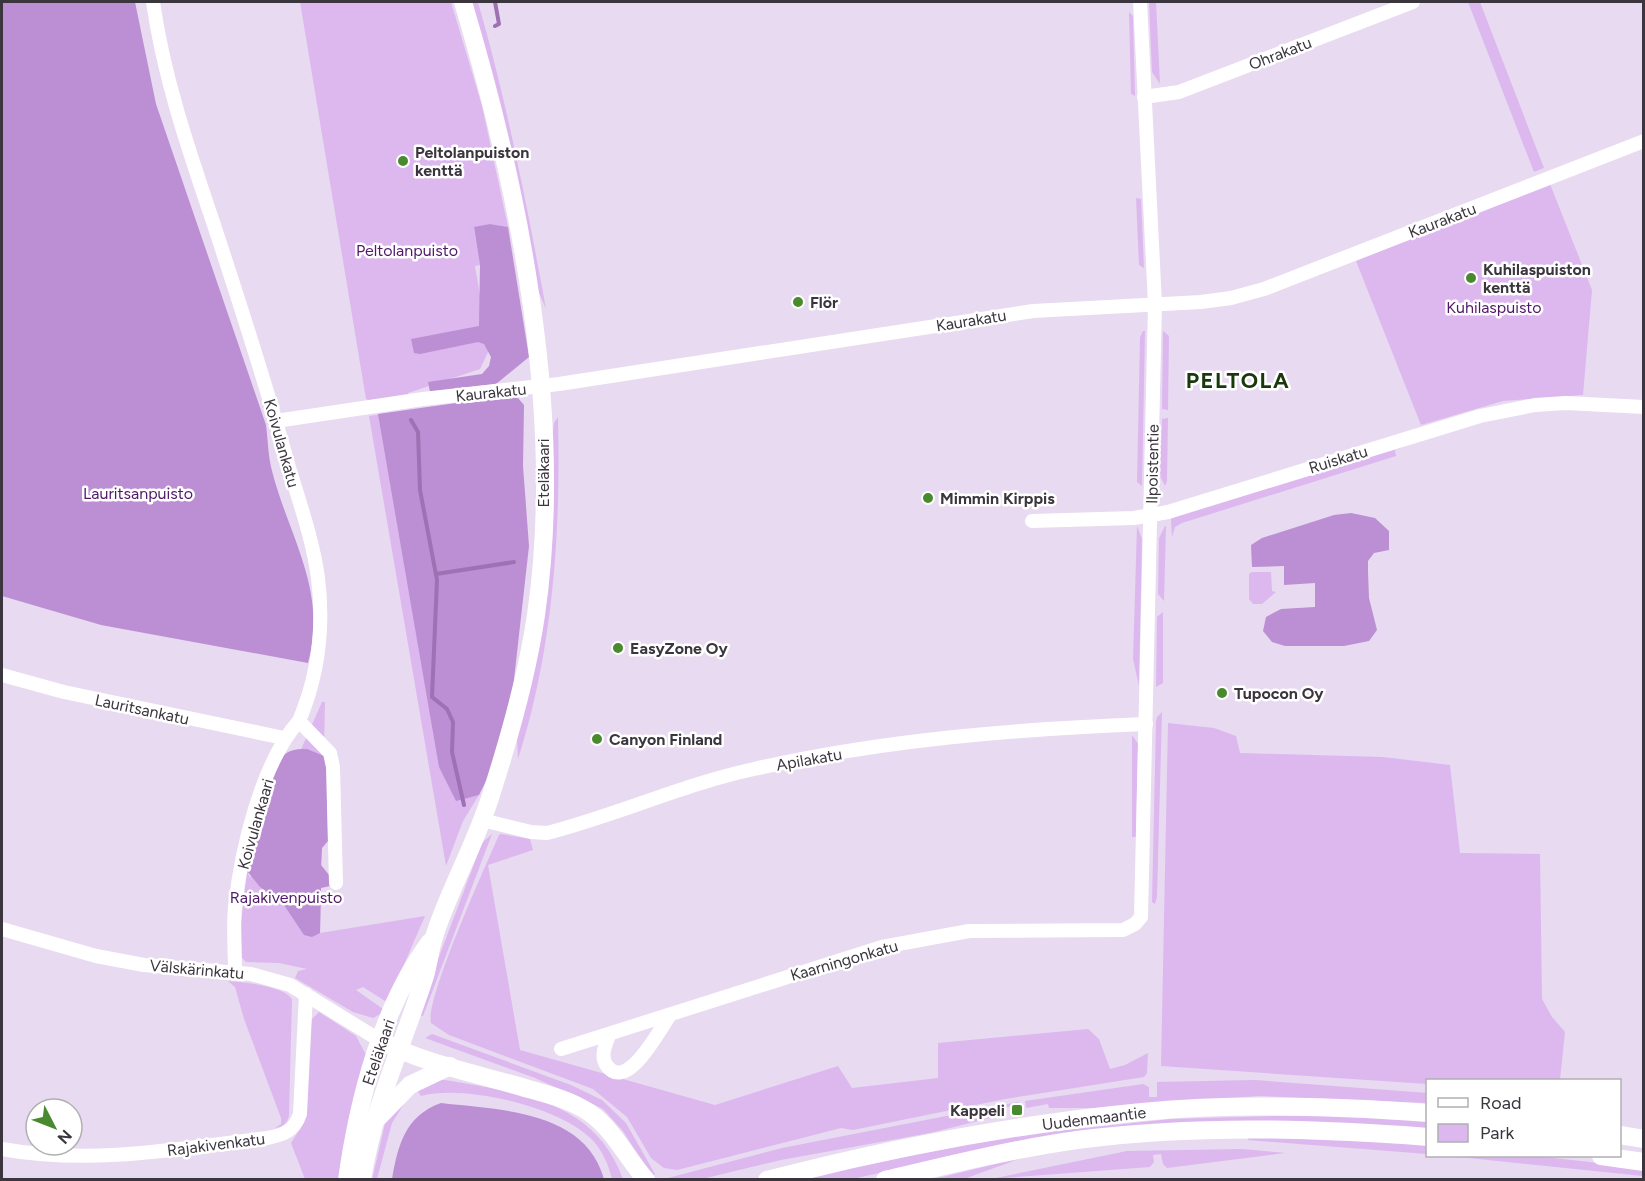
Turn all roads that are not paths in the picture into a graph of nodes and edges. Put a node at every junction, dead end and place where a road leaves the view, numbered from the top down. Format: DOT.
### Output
graph roads {
  1 [pos="153,2"];
  2 [pos="463,2"];
  3 [pos="1140,2"];
  4 [pos="1413,2"];
  5 [pos="1144,97"];
  6 [pos="1644,141"];
  7 [pos="1155,304"];
  8 [pos="542,386"];
  9 [pos="1644,407"];
  10 [pos="276,421"];
  11 [pos="1152,515"];
  12 [pos="1032,521"];
  13 [pos="2,675"];
  14 [pos="299,721"];
  15 [pos="1146,724"];
  16 [pos="284,738"];
  17 [pos="482,820"];
  18 [pos="336,883"];
  19 [pos="1135,924"];
  20 [pos="2,929"];
  21 [pos="235,972"];
  22 [pos="306,994"];
  23 [pos="670,1015"];
  24 [pos="609,1035"];
  25 [pos="389,1045"];
  26 [pos="561,1049"];
  27 [pos="450,1066"];
  28 [pos="1426,1113"];
  29 [pos="374,1123"];
  30 [pos="1621,1135"];
  31 [pos="1426,1137"];
  32 [pos="1644,1139"];
  33 [pos="2,1149"];
  34 [pos="1613,1157"];
  35 [pos="627,1158"];
  36 [pos="1644,1162"];
  37 [pos="347,1179"];
  38 [pos="362,1179"];
  39 [pos="628,1179"];
  40 [pos="646,1179"];
  41 [pos="767,1179"];
  42 [pos="885,1179"];
  1 -- 10 [label="street, Koivulankatu"];
  2 -- 8 [label="main road, Eteläkaari"];
  3 -- 5 [label="street, Ilpoistentie"];
  4 -- 5 [label="street, Ohrakatu"];
  5 -- 7 [label="street, Ilpoistentie"];
  6 -- 7 [label="street, Kaurakatu"];
  7 -- 8 [label="street, Kaurakatu"];
  7 -- 11 [label="street, Ilpoistentie"];
  8 -- 10 [label="street, Kaurakatu"];
  8 -- 17 [label="main road, Eteläkaari"];
  9 -- 11 [label="street, Ruiskatu"];
  10 -- 14 [label="street, Koivulankatu"];
  11 -- 12 [label="street, Ruiskatu"];
  11 -- 15 [label="street, Ilpoistentie"];
  13 -- 16 [label="street, Lauritsankatu"];
  14 -- 16 [label="street, Koivulankaari"];
  14 -- 18 [label="street"];
  15 -- 17 [label="street, Apilakatu"];
  15 -- 19 [label="street, Ilpoistentie"];
  16 -- 21 [label="street, Koivulankaari"];
  17 -- 25 [label="main road, Eteläkaari"];
  19 -- 23 [label="street, Kaarningonkatu"];
  20 -- 21 [label="street, Välskärinkatu"];
  21 -- 22 [label="street, Välskärinkatu"];
  22 -- 25 [label="street, Välskärinkatu"];
  22 -- 33 [label="street, Rajakivenkatu"];
  23 -- 24 [label="street, Kaarningonkatu"];
  23 -- 24 [label="street"];
  24 -- 26 [label="street, Kaarningonkatu"];
  25 -- 27 [label="main road"];
  25 -- 29 [label="main road, Eteläkaari"];
  25 -- 37 [label="main road, Eteläkaari"];
  27 -- 29 [label="main road"];
  27 -- 35 [label="main road"];
  28 -- 41 [label="main road, Uudenmaantie"];
  29 -- 38 [label="main road, Eteläkaari"];
  30 -- 32 [label="main road"];
  31 -- 42 [label="main road, Uudenmaantie"];
  34 -- 36 [label="main road"];
  35 -- 39 [label="main road"];
  35 -- 40 [label="main road"];
}
